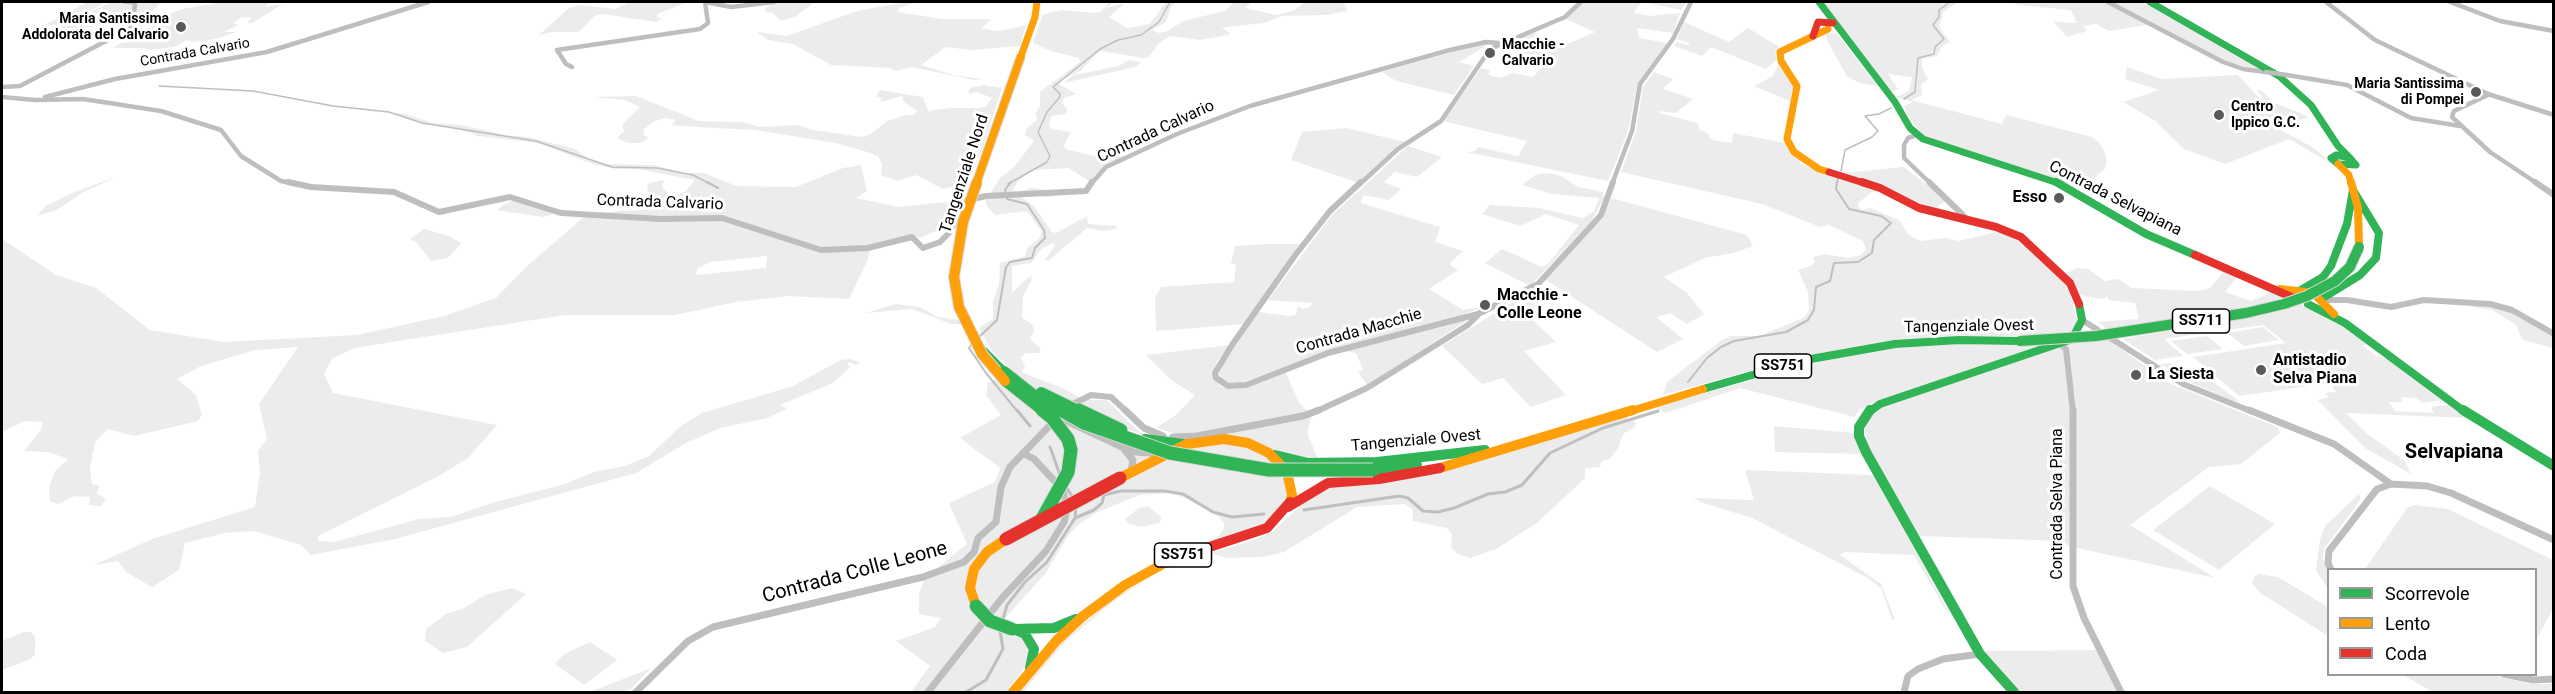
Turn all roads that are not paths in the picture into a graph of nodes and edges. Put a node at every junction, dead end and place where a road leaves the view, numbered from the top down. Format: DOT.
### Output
graph roads {
  1 [pos="126,2"];
  2 [pos="428,2"];
  3 [pos="774,2"];
  4 [pos="1038,2"];
  5 [pos="1581,2"];
  6 [pos="1691,2"];
  7 [pos="2109,2"];
  8 [pos="2150,2"];
  9 [pos="2326,2"];
  10 [pos="2450,2"];
  11 [pos="2553,31"];
  12 [pos="1499,43"];
  13 [pos="572,67"];
  14 [pos="2,87"];
  15 [pos="2488,94"];
  16 [pos="2,97"];
  17 [pos="33,100"];
  18 [pos="2553,115"];
  19 [pos="2460,126"];
  20 [pos="1917,135"];
  21 [pos="2337,155"];
  22 [pos="2350,166"];
  23 [pos="2353,190"];
  24 [pos="2553,195"];
  25 [pos="1967,219"];
  26 [pos="2298,293"];
  27 [pos="2322,301"];
  28 [pos="2308,304"];
  29 [pos="1478,314"];
  30 [pos="2082,320"];
  31 [pos="2345,323"];
  32 [pos="2553,334"];
  33 [pos="2020,341"];
  34 [pos="2060,344"];
  35 [pos="979,345"];
  36 [pos="1004,371"];
  37 [pos="1058,417"];
  38 [pos="1186,444"];
  39 [pos="1122,447"];
  40 [pos="1495,449"];
  41 [pos="1023,453"];
  42 [pos="1269,453"];
  43 [pos="1165,454"];
  44 [pos="2553,466"];
  45 [pos="1124,476"];
  46 [pos="2391,484"];
  47 [pos="1288,507"];
  48 [pos="1042,519"];
  49 [pos="2553,540"];
  50 [pos="2330,568"];
  51 [pos="1083,616"];
  52 [pos="1012,629"];
  53 [pos="1980,654"];
  54 [pos="1027,674"];
  55 [pos="2510,676"];
  56 [pos="2553,679"];
  57 [pos="636,693"];
  58 [pos="928,693"];
  59 [pos="1013,693"];
  60 [pos="1904,693"];
  61 [pos="2014,693"];
  62 [pos="2121,693"];
  1 -- 14 [label="street"];
  2 -- 17 [label="street, Contrada Calvario"];
  3 -- 13 [label="street"];
  4 -- 35 [label="main road, Tangenziale Nord, bridge"];
  5 -- 12 [label="street, Contrada Macchie"];
  6 -- 29 [label="street, Contrada Macchie"];
  7 -- 19 [label="street, bridge"];
  8 -- 21 [label="main road"];
  9 -- 15 [label="street"];
  10 -- 11 [label="street"];
  12 -- 17 [label="street, Contrada Calvario"];
  12 -- 29 [label="street, Contrada Macchie"];
  15 -- 18 [label="street"];
  15 -- 19 [label="street"];
  16 -- 17 [label="street, Contrada Calvario"];
  19 -- 24 [label="street"];
  20 -- 25 [label="street"];
  20 -- 25 [label="main road"];
  20 -- 26 [label="main road, Contrada Selvapiana"];
  21 -- 22 [label="main road"];
  21 -- 22 [label="main road"];
  22 -- 23 [label="main road, Tangenziale Ovest / SS711"];
  23 -- 26 [label="main road"];
  23 -- 27 [label="main road"];
  23 -- 33 [label="main road, Tangenziale Ovest / SS711, bridge"];
  25 -- 30 [label="main road"];
  26 -- 27 [label="main road"];
  26 -- 28 [label="main road"];
  27 -- 28 [label="main road"];
  27 -- 31 [label="main road"];
  27 -- 32 [label="street"];
  28 -- 31 [label="main road"];
  29 -- 37 [label="street, Contrada Colle Leone"];
  30 -- 34 [label="main road"];
  30 -- 46 [label="street"];
  31 -- 44 [label="main road"];
  33 -- 40 [label="main road, Tangenziale Ovest / SS751"];
  34 -- 53 [label="main road"];
  34 -- 62 [label="street, Contrada Selva Piana"];
  35 -- 36 [label="main road, Tangenziale Nord, bridge"];
  35 -- 48 [label="main road, bridge"];
  36 -- 38 [label="main road, bridge"];
  36 -- 40 [label="main road, Tangenziale Nord, bridge"];
  37 -- 39 [label="street"];
  37 -- 41 [label="street, Contrada Colle Leone"];
  38 -- 42 [label="main road, Tangenziale Ovest"];
  38 -- 43 [label="main road"];
  39 -- 43 [label="street"];
  39 -- 45 [label="street"];
  40 -- 42 [label="main road, Tangenziale Ovest"];
  40 -- 47 [label="main road, Tangenziale Ovest"];
  41 -- 57 [label="street, Contrada Colle Leone"];
  41 -- 58 [label="street"];
  42 -- 47 [label="main road"];
  43 -- 45 [label="main road"];
  45 -- 48 [label="main road, bridge"];
  46 -- 49 [label="street"];
  46 -- 50 [label="street"];
  47 -- 51 [label="main road, SS751"];
  48 -- 52 [label="main road, bridge"];
  51 -- 52 [label="main road"];
  51 -- 54 [label="main road"];
  52 -- 54 [label="main road"];
  53 -- 60 [label="street"];
  53 -- 61 [label="main road"];
  54 -- 59 [label="main road"];
  55 -- 56 [label="street"];
}
